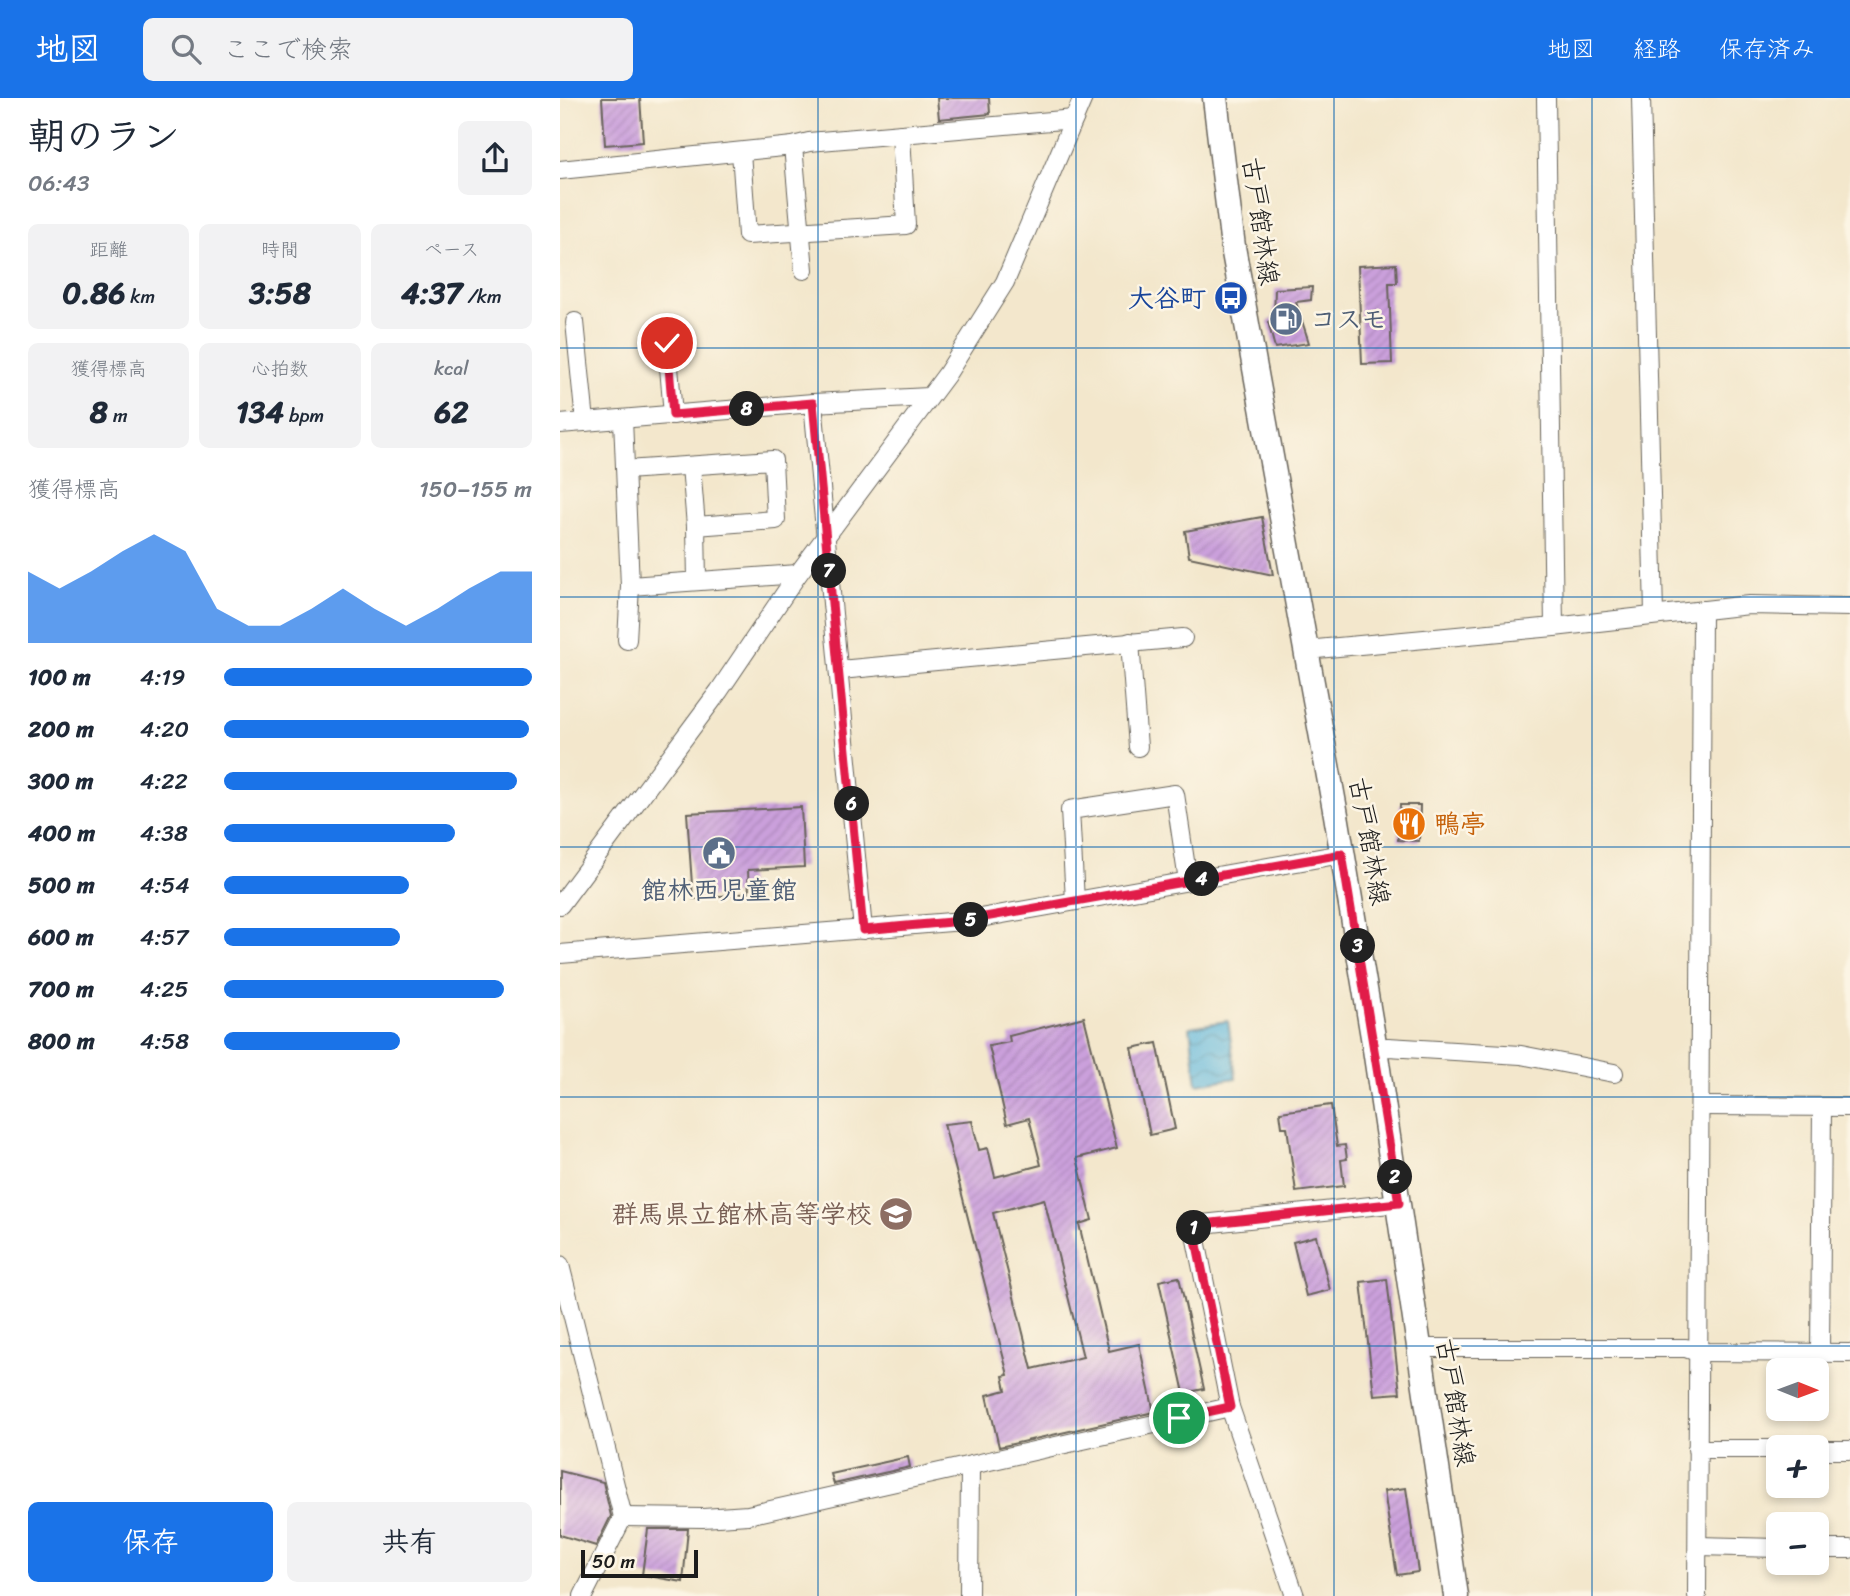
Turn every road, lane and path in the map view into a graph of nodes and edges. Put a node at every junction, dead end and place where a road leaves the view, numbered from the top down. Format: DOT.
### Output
graph roads {
  1 [pos="1083,98"];
  2 [pos="1215,98"];
  3 [pos="1546,98"];
  4 [pos="1641,98"];
  5 [pos="1074,119"];
  6 [pos="901,134"];
  7 [pos="793,146"];
  8 [pos="741,152"];
  9 [pos="560,170"];
  10 [pos="801,231"];
  11 [pos="804,270"];
  12 [pos="575,322"];
  13 [pos="667,343"];
  14 [pos="929,397"];
  15 [pos="813,403"];
  16 [pos="673,415"];
  17 [pos="622,419"];
  18 [pos="585,422"];
  19 [pos="560,424"];
  20 [pos="691,466"];
  21 [pos="626,470"];
  22 [pos="696,526"];
  23 [pos="825,537"];
  24 [pos="798,574"];
  25 [pos="697,581"];
  26 [pos="629,586"];
  27 [pos="1850,607"];
  28 [pos="1702,610"];
  29 [pos="1654,614"];
  30 [pos="1554,627"];
  31 [pos="1182,638"];
  32 [pos="627,640"];
  33 [pos="1130,642"];
  34 [pos="1306,650"];
  35 [pos="840,670"];
  36 [pos="1138,747"];
  37 [pos="1342,854"];
  38 [pos="1188,881"];
  39 [pos="1075,901"];
  40 [pos="560,905"];
  41 [pos="863,930"];
  42 [pos="560,954"];
  43 [pos="1375,1049"];
  44 [pos="1614,1073"];
  45 [pos="1701,1106"];
  46 [pos="1822,1107"];
  47 [pos="1850,1107"];
  48 [pos="1399,1203"];
  49 [pos="560,1265"];
  50 [pos="569,1335"];
  51 [pos="1418,1348"];
  52 [pos="1697,1352"];
  53 [pos="1820,1353"];
  54 [pos="1850,1353"];
  55 [pos="1230,1407"];
  56 [pos="1698,1449"];
  57 [pos="1766,1450"];
  58 [pos="1829,1450"];
  59 [pos="1850,1450"];
  60 [pos="970,1466"];
  61 [pos="623,1517"];
  62 [pos="1698,1546"];
  63 [pos="1766,1548"];
  64 [pos="1829,1549"];
  65 [pos="1850,1549"];
  66 [pos="583,1596"];
  67 [pos="969,1596"];
  68 [pos="1295,1596"];
  69 [pos="1455,1596"];
  70 [pos="1698,1596"];
  1 -- 5 [label="street"];
  2 -- 34 [label="main road, 古戸館林線"];
  3 -- 30 [label="street"];
  4 -- 29 [label="street"];
  5 -- 6 [label="street"];
  5 -- 14 [label="street"];
  6 -- 7 [label="street"];
  6 -- 10 [label="street"];
  7 -- 8 [label="street"];
  7 -- 10 [label="street"];
  8 -- 9 [label="street"];
  8 -- 10 [label="street"];
  10 -- 11 [label="street"];
  12 -- 18 [label="street"];
  13 -- 16 [label="street"];
  14 -- 15 [label="street"];
  14 -- 23 [label="street"];
  15 -- 16 [label="street"];
  15 -- 23 [label="street"];
  16 -- 17 [label="street"];
  17 -- 18 [label="street"];
  17 -- 21 [label="street"];
  18 -- 19 [label="street"];
  20 -- 21 [label="street"];
  20 -- 22 [label="street"];
  20 -- 22 [label="street"];
  21 -- 26 [label="street"];
  22 -- 25 [label="street"];
  23 -- 24 [label="street"];
  23 -- 35 [label="street"];
  24 -- 25 [label="street"];
  24 -- 40 [label="street"];
  25 -- 26 [label="street"];
  26 -- 32 [label="street"];
  27 -- 28 [label="street"];
  28 -- 29 [label="street"];
  28 -- 45 [label="street"];
  29 -- 30 [label="street"];
  30 -- 34 [label="street"];
  31 -- 33 [label="street"];
  33 -- 35 [label="street"];
  33 -- 36 [label="street"];
  34 -- 37 [label="main road, 古戸館林線"];
  35 -- 41 [label="street"];
  37 -- 38 [label="street"];
  37 -- 43 [label="main road, 古戸館林線"];
  38 -- 39 [label="street"];
  38 -- 39 [label="street"];
  39 -- 41 [label="street"];
  41 -- 42 [label="street"];
  43 -- 44 [label="street"];
  43 -- 48 [label="main road, 古戸館林線"];
  45 -- 46 [label="street"];
  45 -- 52 [label="street"];
  46 -- 47 [label="street"];
  46 -- 53 [label="street"];
  48 -- 51 [label="main road, 古戸館林線"];
  48 -- 55 [label="street"];
  49 -- 50 [label="street"];
  50 -- 61 [label="street"];
  51 -- 52 [label="street"];
  51 -- 69 [label="main road, 古戸館林線"];
  52 -- 53 [label="street"];
  52 -- 56 [label="street"];
  53 -- 54 [label="street"];
  55 -- 60 [label="street"];
  55 -- 68 [label="street"];
  56 -- 57 [label="street"];
  56 -- 62 [label="street"];
  58 -- 59 [label="street"];
  60 -- 61 [label="street"];
  60 -- 67 [label="street"];
  61 -- 66 [label="street"];
  62 -- 63 [label="street"];
  62 -- 70 [label="street"];
  64 -- 65 [label="street"];
}
